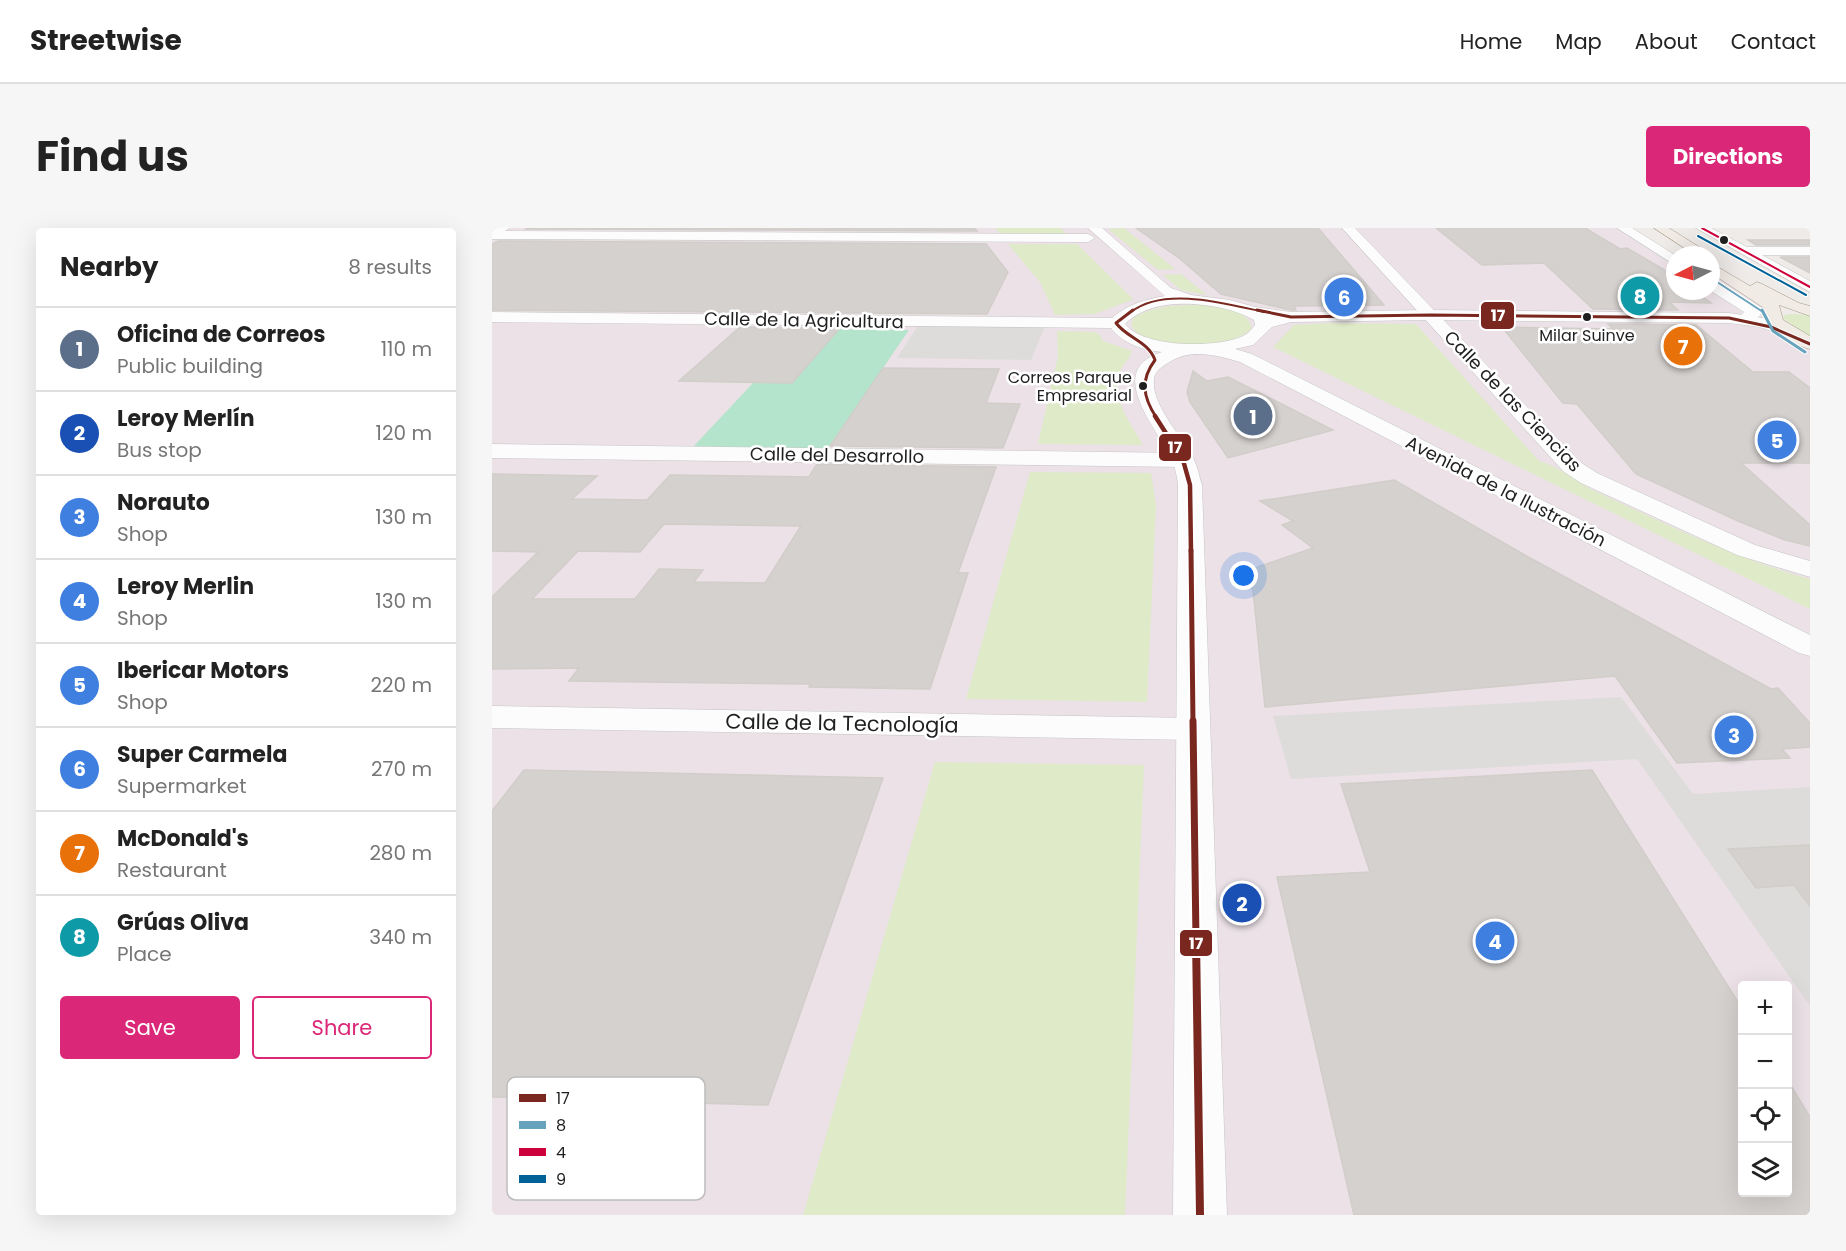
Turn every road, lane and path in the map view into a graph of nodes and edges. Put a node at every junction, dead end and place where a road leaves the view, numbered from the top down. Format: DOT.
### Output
graph roads {
  1 [pos="504,228"];
  2 [pos="1348,228"];
  3 [pos="1623,228"];
  4 [pos="1647,228"];
  5 [pos="1660,228"];
  6 [pos="1702,228"];
  7 [pos="1087,231"];
  8 [pos="492,234"];
  9 [pos="1676,246"];
  10 [pos="1688,246"];
  11 [pos="1744,251"];
  12 [pos="1810,251"];
  13 [pos="1666,255"];
  14 [pos="1720,255"];
  15 [pos="1720,266"];
  16 [pos="1720,268"];
  17 [pos="1720,286"];
  18 [pos="1810,288"];
  19 [pos="1720,290"];
  20 [pos="1755,294"];
  21 [pos="1191,300"];
  22 [pos="1148,304"];
  23 [pos="1810,312"];
  24 [pos="1774,313"];
  25 [pos="1431,315"];
  26 [pos="492,317"];
  27 [pos="1747,317"];
  28 [pos="1729,318"];
  29 [pos="1116,323"];
  30 [pos="1258,325"];
  31 [pos="1788,332"];
  32 [pos="1808,344"];
  33 [pos="1194,349"];
  34 [pos="1151,352"];
  35 [pos="492,451"];
  36 [pos="1183,460"];
  37 [pos="1810,569"];
  38 [pos="1810,627"];
  39 [pos="1810,647"];
  40 [pos="492,717"];
  41 [pos="1193,729"];
  42 [pos="1200,1215"];
  1 -- 8 [label="street"];
  2 -- 25 [label="street, Calle de las Ciencias"];
  3 -- 13 [label="street"];
  4 -- 9 [label="main road"];
  5 -- 10 [label="main road"];
  6 -- 11 [label="street"];
  7 -- 8 [label="street"];
  7 -- 21 [label="street"];
  7 -- 22 [label="street"];
  11 -- 12 [label="street"];
  11 -- 14 [label="street"];
  11 -- 18 [label="street"];
  15 -- 23 [label="main road"];
  16 -- 20 [label="main road"];
  17 -- 20 [label="street"];
  19 -- 27 [label="street"];
  20 -- 24 [label="main road"];
  21 -- 22 [label="street"];
  21 -- 30 [label="street"];
  22 -- 29 [label="street"];
  23 -- 24 [label="main road"];
  24 -- 27 [label="street"];
  24 -- 31 [label="main road"];
  25 -- 28 [label="street"];
  25 -- 30 [label="street"];
  25 -- 37 [label="street, Calle de las Ciencias"];
  26 -- 29 [label="street, Calle de la Agricultura"];
  27 -- 28 [label="street"];
  28 -- 31 [label="street"];
  29 -- 34 [label="street"];
  30 -- 33 [label="street"];
  30 -- 38 [label="street, Avenida de la Ilustración"];
  31 -- 32 [label="main road"];
  33 -- 34 [label="street"];
  33 -- 39 [label="street, Avenida de la Ilustración"];
  34 -- 36 [label="street"];
  35 -- 36 [label="street, Calle del Desarrollo"];
  36 -- 41 [label="street"];
  40 -- 41 [label="street, Calle de la Tecnología"];
  41 -- 42 [label="street"];
}
